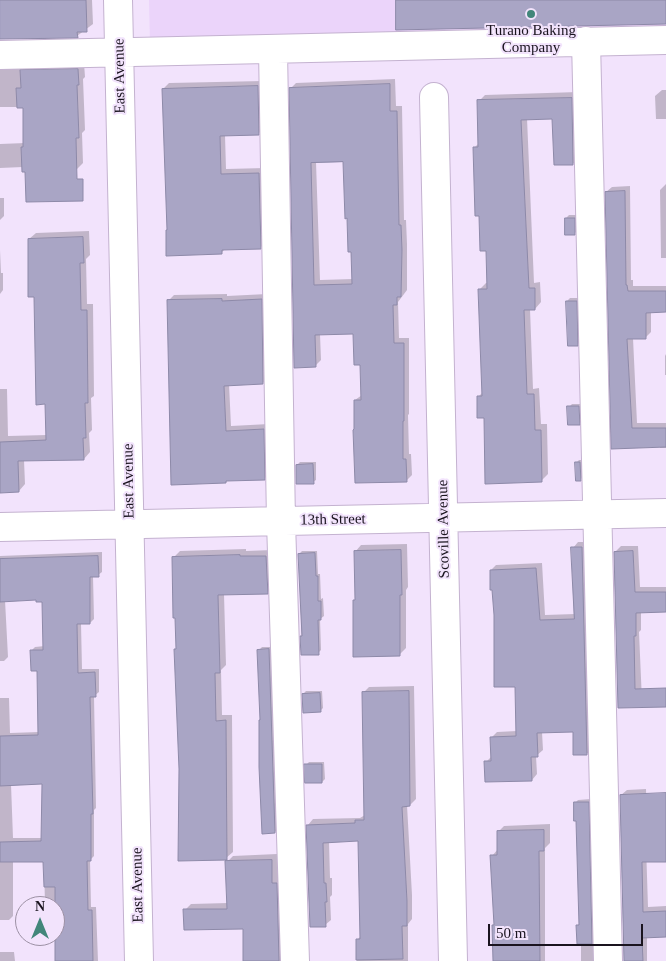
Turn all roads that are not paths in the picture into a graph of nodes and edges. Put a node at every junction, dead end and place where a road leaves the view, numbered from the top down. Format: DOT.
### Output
graph roads {
  1 [pos="118,0"];
  2 [pos="666,40"];
  3 [pos="586,41"];
  4 [pos="273,49"];
  5 [pos="120,52"];
  6 [pos="0,55"];
  7 [pos="434,96"];
  8 [pos="666,513"];
  9 [pos="597,515"];
  10 [pos="444,518"];
  11 [pos="281,522"];
  12 [pos="130,525"];
  13 [pos="0,528"];
  14 [pos="139,961"];
  15 [pos="295,961"];
  16 [pos="453,961"];
  17 [pos="608,961"];
  1 -- 5 [label="street, East Avenue"];
  2 -- 3 [label="street"];
  3 -- 4 [label="street"];
  3 -- 9 [label="street"];
  4 -- 5 [label="street"];
  4 -- 11 [label="street"];
  5 -- 6 [label="street"];
  5 -- 12 [label="street, East Avenue"];
  7 -- 10 [label="street, Scoville Avenue"];
  8 -- 9 [label="street, 13th Street"];
  9 -- 10 [label="street, 13th Street"];
  9 -- 17 [label="street"];
  10 -- 11 [label="street, 13th Street"];
  10 -- 16 [label="street, Scoville Avenue"];
  11 -- 12 [label="street, 13th Street"];
  11 -- 15 [label="street"];
  12 -- 13 [label="street, 13th Street"];
  12 -- 14 [label="street, East Avenue"];
}
